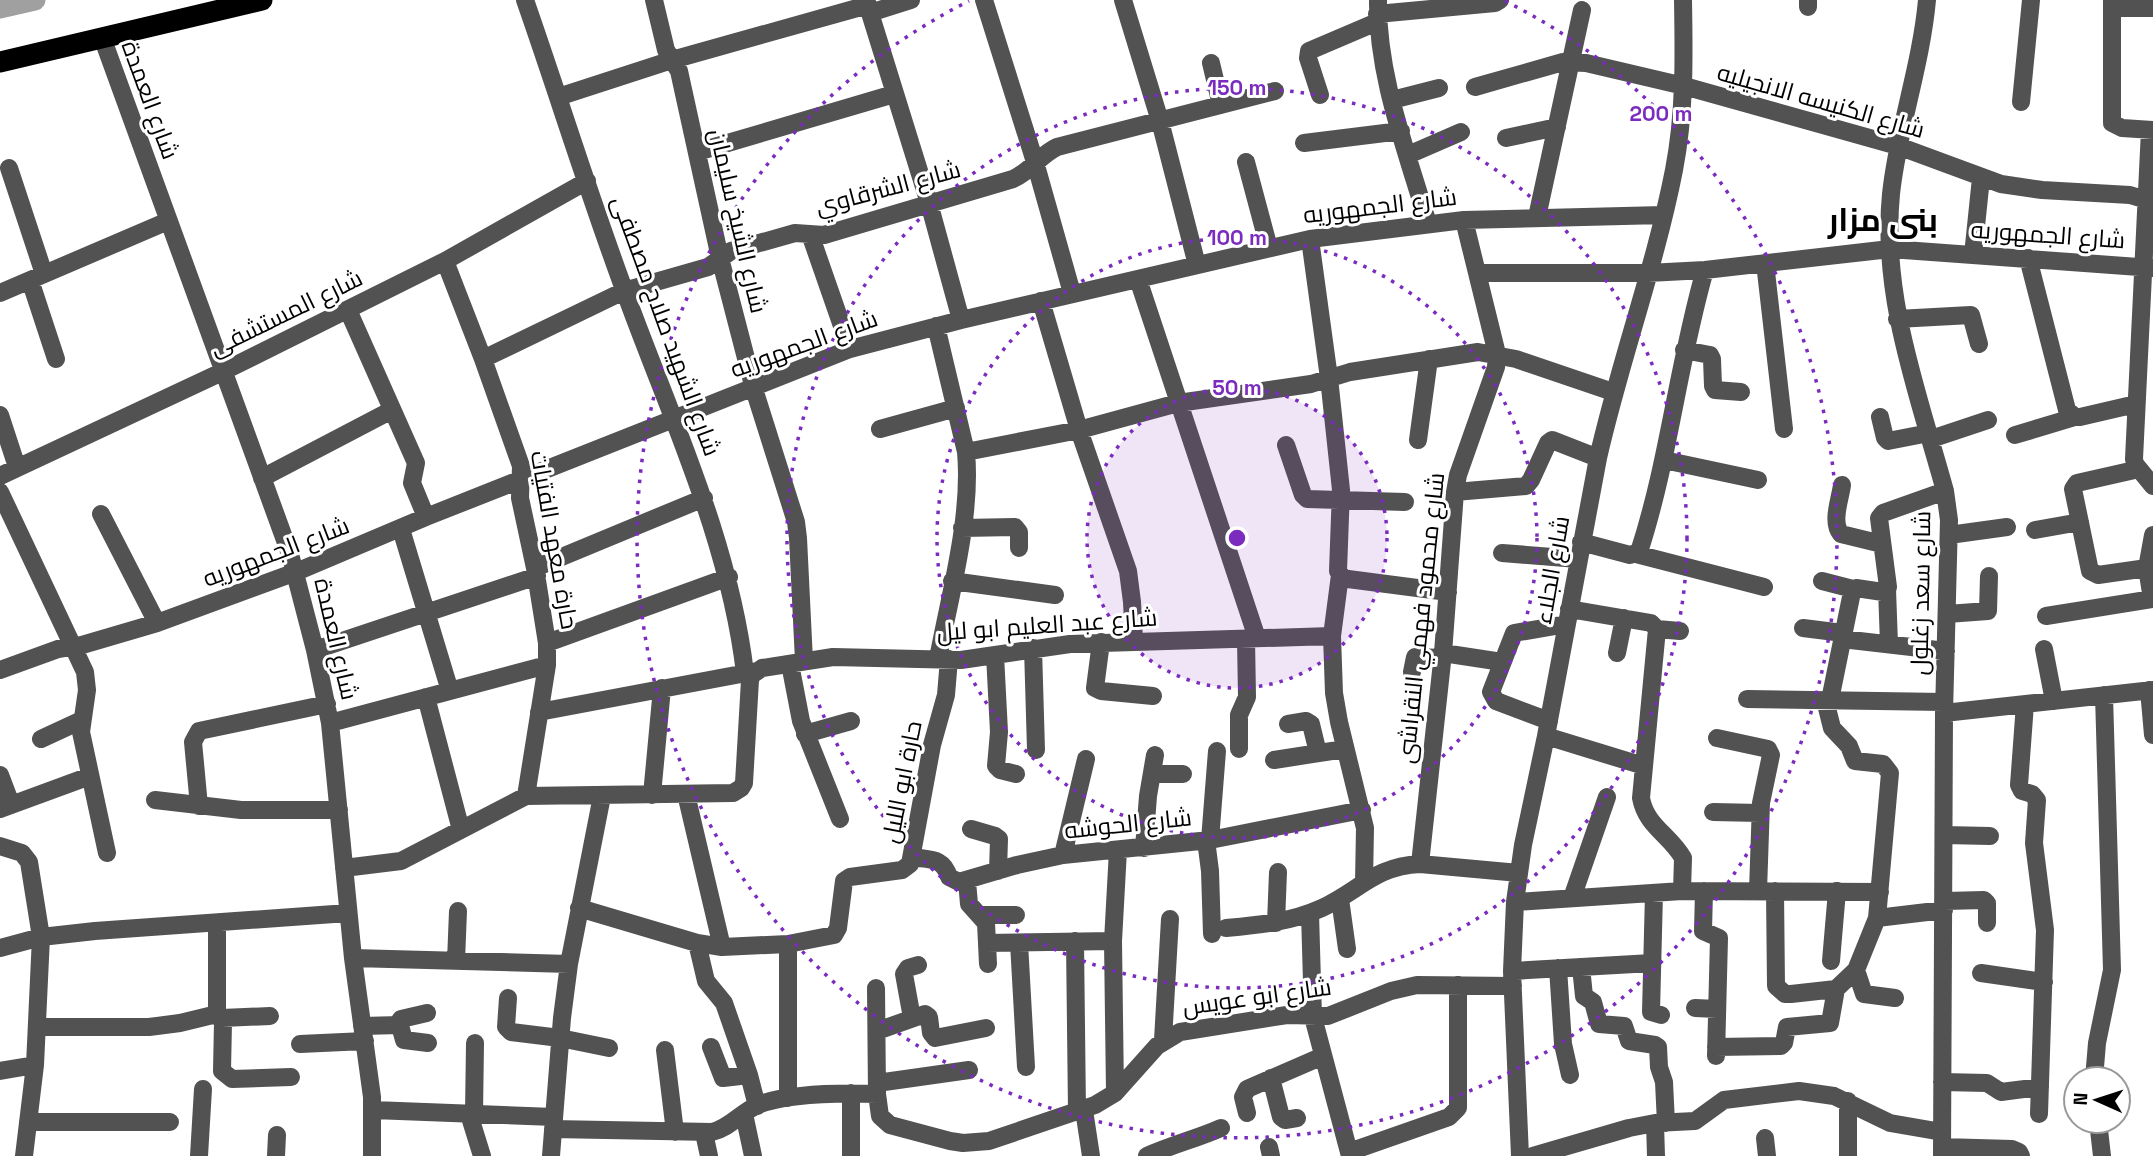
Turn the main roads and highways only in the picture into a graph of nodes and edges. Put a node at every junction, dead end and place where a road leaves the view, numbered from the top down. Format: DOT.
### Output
graph roads {
  1 [pos="262,0"];
  2 [pos="0,62"];
  1 -- 2 [label="highway"];
}
